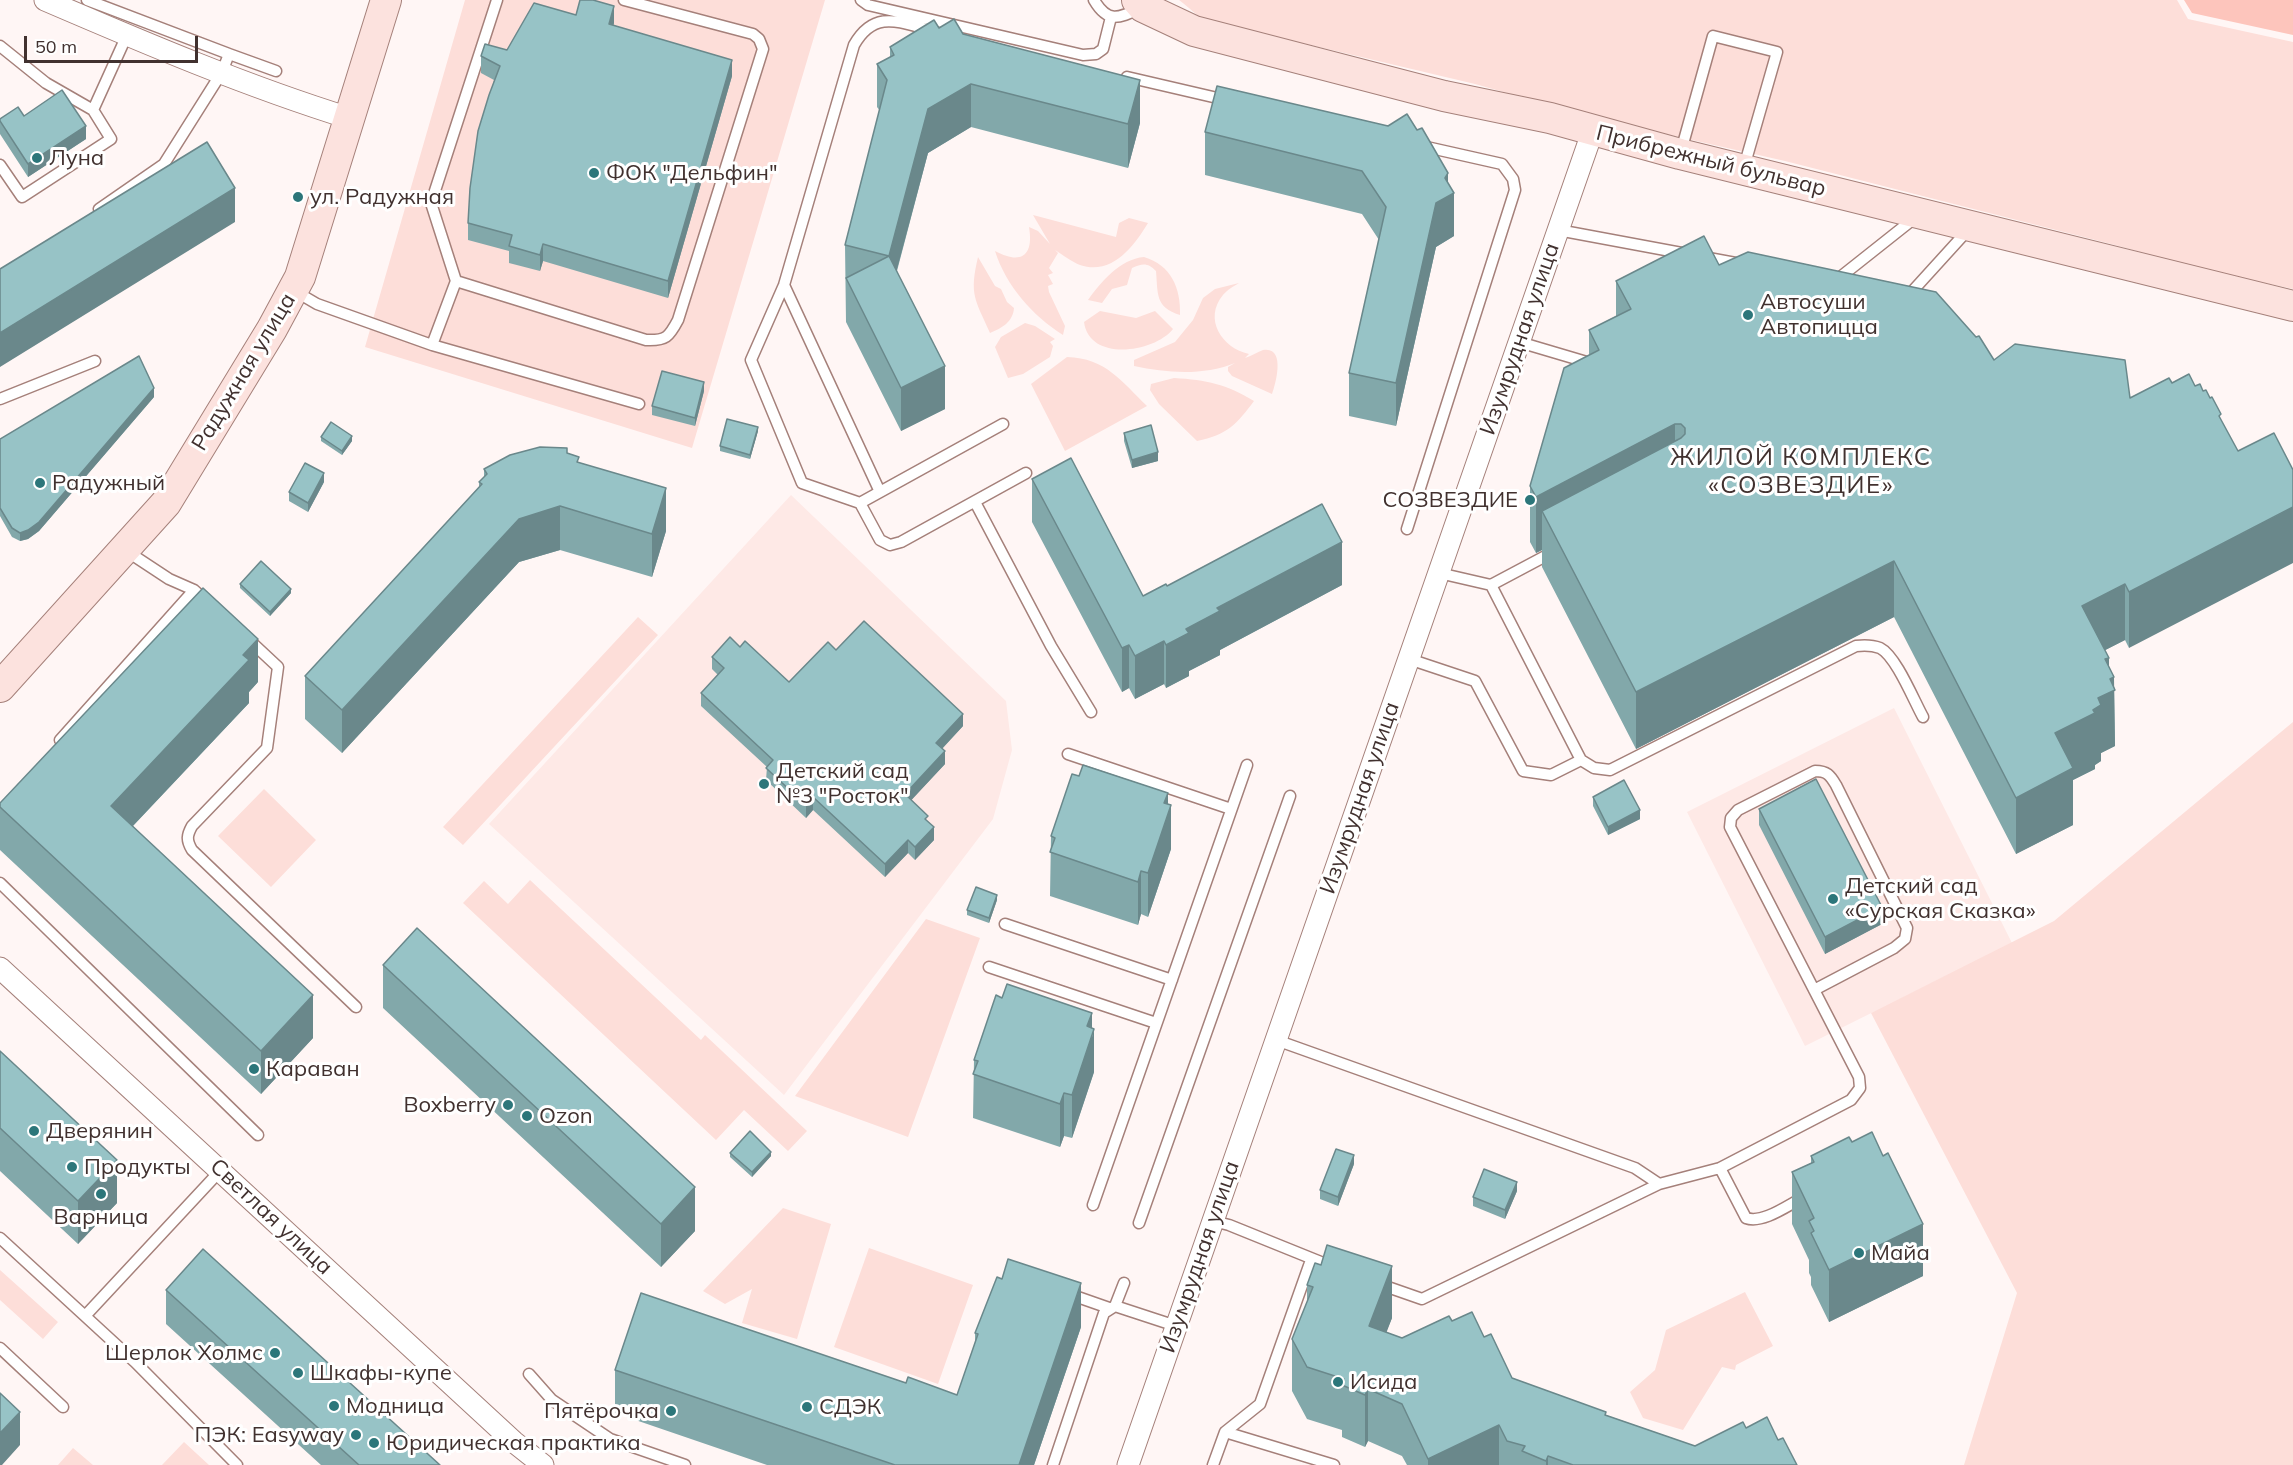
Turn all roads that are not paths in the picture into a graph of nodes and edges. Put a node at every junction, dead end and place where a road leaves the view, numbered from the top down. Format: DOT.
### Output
graph roads {
  1 [pos="45,0"];
  2 [pos="87,0"];
  3 [pos="386,0"];
  4 [pos="497,0"];
  5 [pos="624,0"];
  6 [pos="861,0"];
  7 [pos="1094,0"];
  8 [pos="1140,4"];
  9 [pos="1111,17"];
  10 [pos="127,35"];
  11 [pos="0,46"];
  12 [pos="226,63"];
  13 [pos="1080,66"];
  14 [pos="276,71"];
  15 [pos="1114,74"];
  16 [pos="1240,104"];
  17 [pos="93,110"];
  18 [pos="349,118"];
  19 [pos="1593,130"];
  20 [pos="1410,143"];
  21 [pos="1680,154"];
  22 [pos="0,165"];
  23 [pos="1743,170"];
  24 [pos="1920,214"];
  25 [pos="87,218"];
  26 [pos="1971,226"];
  27 [pos="1558,230"];
  28 [pos="1752,267"];
  29 [pos="1822,280"];
  30 [pos="456,281"];
  31 [pos="784,285"];
  32 [pos="293,290"];
  33 [pos="1920,299"];
  34 [pos="2293,306"];
  35 [pos="1519,342"];
  36 [pos="432,345"];
  37 [pos="1600,360"];
  38 [pos="95,361"];
  39 [pos="0,399"];
  40 [pos="639,404"];
  41 [pos="1003,424"];
  42 [pos="1026,473"];
  43 [pos="880,492"];
  44 [pos="975,502"];
  45 [pos="860,504"];
  46 [pos="1407,529"];
  47 [pos="1566,545"];
  48 [pos="124,549"];
  49 [pos="1439,573"];
  50 [pos="1491,585"];
  51 [pos="194,590"];
  52 [pos="219,613"];
  53 [pos="236,628"];
  54 [pos="1408,659"];
  55 [pos="0,687"];
  56 [pos="1091,712"];
  57 [pos="1923,717"];
  58 [pos="54,746"];
  59 [pos="1068,754"];
  60 [pos="1581,760"];
  61 [pos="1247,765"];
  62 [pos="1290,796"];
  63 [pos="1231,809"];
  64 [pos="0,883"];
  65 [pos="1005,924"];
  66 [pos="989,967"];
  67 [pos="0,968"];
  68 [pos="1172,980"];
  69 [pos="1814,990"];
  70 [pos="356,1007"];
  71 [pos="1156,1023"];
  72 [pos="1276,1040"];
  73 [pos="258,1135"];
  74 [pos="1720,1168"];
  75 [pos="220,1171"];
  76 [pos="1659,1184"];
  77 [pos="1815,1191"];
  78 [pos="1093,1205"];
  79 [pos="1213,1221"];
  80 [pos="1140,1222"];
  81 [pos="0,1238"];
  82 [pos="1311,1260"];
  83 [pos="1344,1271"];
  84 [pos="1366,1279"];
  85 [pos="1124,1283"];
  86 [pos="1058,1291"];
  87 [pos="1112,1307"];
  88 [pos="85,1316"];
  89 [pos="1176,1326"];
  90 [pos="0,1348"];
  91 [pos="529,1374"];
  92 [pos="63,1407"];
  93 [pos="1225,1432"];
  94 [pos="235,1464"];
  95 [pos="543,1465"];
  96 [pos="685,1465"];
  97 [pos="1053,1465"];
  98 [pos="1128,1465"];
  99 [pos="1213,1465"];
  100 [pos="1334,1465"];
  1 -- 10 [label="street"];
  2 -- 12 [label="lane"];
  3 -- 18 [label="main road, Радужная улица"];
  4 -- 30 [label="lane"];
  5 -- 30 [label="lane"];
  6 -- 9 [label="lane"];
  7 -- 9 [label="lane"];
  8 -- 9 [label="lane"];
  8 -- 19 [label="main road, Прибрежный бульвар"];
  10 -- 12 [label="street"];
  10 -- 17 [label="lane"];
  11 -- 17 [label="lane"];
  12 -- 14 [label="lane"];
  12 -- 18 [label="street"];
  12 -- 25 [label="lane"];
  13 -- 31 [label="lane"];
  15 -- 16 [label="lane"];
  17 -- 22 [label="lane"];
  18 -- 32 [label="main road, Радужная улица"];
  19 -- 21 [label="main road, Прибрежный бульвар"];
  19 -- 27 [label="street, Изумрудная улица"];
  20 -- 46 [label="lane"];
  21 -- 23 [label="main road, Прибрежный бульвар"];
  21 -- 23 [label="lane"];
  23 -- 24 [label="main road, Прибрежный бульвар"];
  24 -- 26 [label="main road, Прибрежный бульвар"];
  24 -- 29 [label="lane"];
  26 -- 33 [label="lane"];
  26 -- 34 [label="main road, Прибрежный бульвар"];
  27 -- 28 [label="lane"];
  27 -- 35 [label="street, Изумрудная улица"];
  30 -- 36 [label="lane"];
  31 -- 43 [label="lane"];
  31 -- 45 [label="lane"];
  32 -- 36 [label="lane"];
  32 -- 48 [label="main road, Радужная улица"];
  35 -- 37 [label="lane"];
  35 -- 49 [label="street, Изумрудная улица"];
  36 -- 40 [label="lane"];
  38 -- 39 [label="lane"];
  41 -- 43 [label="lane"];
  42 -- 44 [label="lane"];
  43 -- 45 [label="lane"];
  44 -- 45 [label="lane"];
  44 -- 56 [label="lane"];
  47 -- 50 [label="lane"];
  48 -- 51 [label="lane"];
  48 -- 55 [label="main road, Радужная улица"];
  49 -- 50 [label="lane"];
  49 -- 54 [label="street, Изумрудная улица"];
  50 -- 60 [label="lane"];
  51 -- 52 [label="lane"];
  51 -- 58 [label="lane"];
  53 -- 70 [label="lane"];
  54 -- 60 [label="lane"];
  54 -- 72 [label="street, Изумрудная улица"];
  57 -- 60 [label="lane"];
  59 -- 63 [label="lane"];
  61 -- 63 [label="lane"];
  62 -- 80 [label="lane"];
  63 -- 68 [label="lane"];
  64 -- 73 [label="lane"];
  65 -- 68 [label="lane"];
  66 -- 71 [label="lane"];
  67 -- 75 [label="street, Светлая улица"];
  68 -- 71 [label="lane"];
  69 -- 69 [label="lane"];
  69 -- 74 [label="lane"];
  71 -- 78 [label="lane"];
  72 -- 76 [label="lane"];
  72 -- 79 [label="street, Изумрудная улица"];
  74 -- 76 [label="lane"];
  74 -- 77 [label="lane"];
  75 -- 88 [label="lane"];
  75 -- 95 [label="street, Светлая улица"];
  76 -- 84 [label="lane"];
  79 -- 82 [label="lane"];
  79 -- 89 [label="street, Изумрудная улица"];
  81 -- 88 [label="lane"];
  82 -- 83 [label="lane"];
  82 -- 93 [label="lane"];
  85 -- 87 [label="lane"];
  86 -- 87 [label="lane"];
  87 -- 89 [label="lane"];
  87 -- 97 [label="lane"];
  88 -- 94 [label="lane"];
  89 -- 98 [label="street, Изумрудная улица"];
  90 -- 92 [label="lane"];
  91 -- 96 [label="lane"];
  93 -- 99 [label="lane"];
  93 -- 100 [label="lane"];
}
